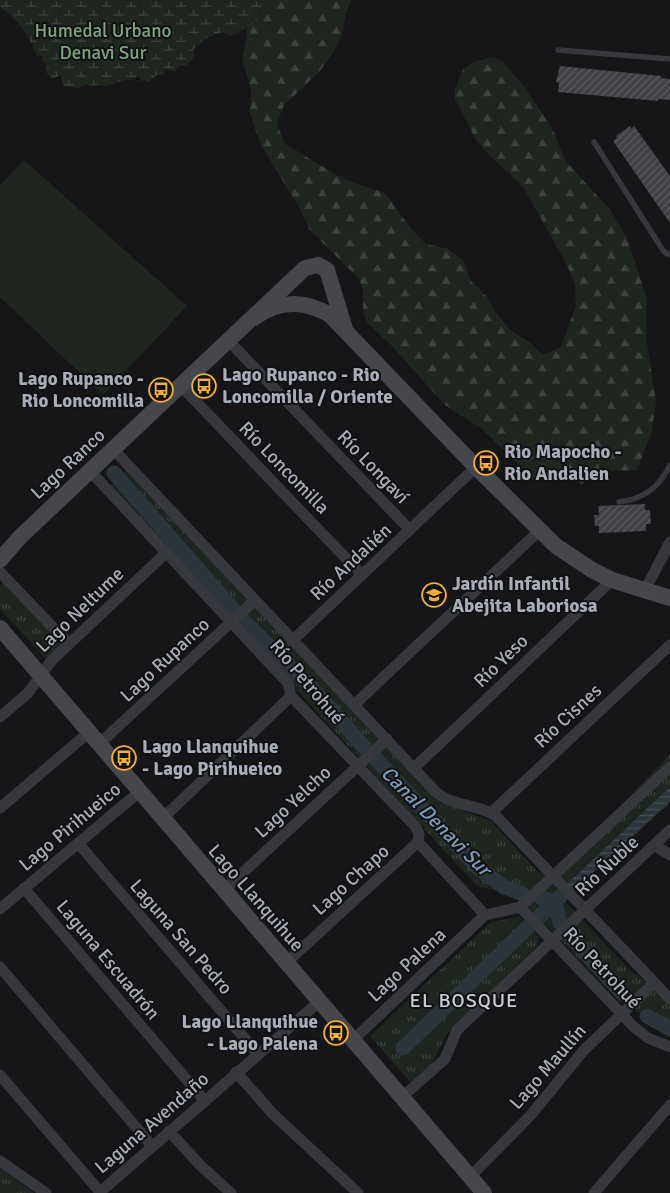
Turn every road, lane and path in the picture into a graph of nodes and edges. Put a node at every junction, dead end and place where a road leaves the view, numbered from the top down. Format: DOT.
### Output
graph roads {
  1 [pos="558,50"];
  2 [pos="670,59"];
  3 [pos="594,142"];
  4 [pos="670,255"];
  5 [pos="254,318"];
  6 [pos="345,329"];
  7 [pos="229,341"];
  8 [pos="181,386"];
  9 [pos="113,449"];
  10 [pos="670,465"];
  11 [pos="476,467"];
  12 [pos="90,471"];
  13 [pos="618,502"];
  14 [pos="410,530"];
  15 [pos="539,531"];
  16 [pos="670,542"];
  17 [pos="166,553"];
  18 [pos="0,560"];
  19 [pos="0,572"];
  20 [pos="362,575"];
  21 [pos="612,580"];
  22 [pos="644,592"];
  23 [pos="670,598"];
  24 [pos="255,600"];
  25 [pos="231,622"];
  26 [pos="0,628"];
  27 [pos="293,640"];
  28 [pos="69,644"];
  29 [pos="670,644"];
  30 [pos="40,676"];
  31 [pos="291,696"];
  32 [pos="354,705"];
  33 [pos="0,717"];
  34 [pos="93,739"];
  35 [pos="387,739"];
  36 [pos="358,766"];
  37 [pos="670,767"];
  38 [pos="414,768"];
  39 [pos="139,792"];
  40 [pos="0,808"];
  41 [pos="491,812"];
  42 [pos="162,819"];
  43 [pos="670,830"];
  44 [pos="418,842"];
  45 [pos="78,843"];
  46 [pos="654,845"];
  47 [pos="670,854"];
  48 [pos="553,878"];
  49 [pos="24,888"];
  50 [pos="224,891"];
  51 [pos="520,907"];
  52 [pos="0,909"];
  53 [pos="584,911"];
  54 [pos="485,915"];
  55 [pos="553,942"];
  56 [pos="286,963"];
  57 [pos="0,967"];
  58 [pos="654,983"];
  59 [pos="670,999"];
  60 [pos="320,1001"];
  61 [pos="621,1014"];
  62 [pos="352,1040"];
  63 [pos="670,1047"];
  64 [pos="258,1054"];
  65 [pos="236,1072"];
  66 [pos="0,1075"];
  67 [pos="402,1097"];
  68 [pos="204,1100"];
  69 [pos="670,1105"];
  70 [pos="169,1131"];
  71 [pos="152,1146"];
  72 [pos="0,1161"];
  73 [pos="470,1177"];
  74 [pos="46,1193"];
  75 [pos="100,1193"];
  76 [pos="231,1193"];
  77 [pos="358,1193"];
  78 [pos="484,1193"];
  79 [pos="594,1193"];
  1 -- 2 [label="lane"];
  3 -- 4 [label="lane"];
  5 -- 6 [label="street"];
  5 -- 6 [label="street"];
  5 -- 7 [label="street, Lago Ranco"];
  6 -- 11 [label="street"];
  7 -- 8 [label="street, Lago Ranco"];
  7 -- 14 [label="street, Río Longaví"];
  8 -- 9 [label="street, Lago Ranco"];
  8 -- 20 [label="street, Río Loncomilla"];
  9 -- 12 [label="street, Lago Ranco"];
  9 -- 24 [label="street, Río Petrohué"];
  10 -- 13 [label="lane"];
  11 -- 14 [label="street, Río Andalién"];
  11 -- 15 [label="street"];
  12 -- 17 [label="street, Río Petrohué"];
  12 -- 18 [label="street, Lago Ranco"];
  14 -- 20 [label="street, Río Andalién"];
  15 -- 21 [label="street"];
  15 -- 32 [label="street"];
  16 -- 22 [label="street"];
  17 -- 25 [label="street, Río Petrohué"];
  17 -- 28 [label="street, Lago Neltume"];
  19 -- 28 [label="street"];
  20 -- 27 [label="street, Río Andalién"];
  21 -- 22 [label="street"];
  21 -- 38 [label="street, Río Yeso"];
  22 -- 23 [label="street"];
  24 -- 25 [label="street, Lago Rupanco"];
  24 -- 27 [label="street, Río Petrohué"];
  25 -- 31 [label="street, Río Petrohué"];
  25 -- 34 [label="street, Lago Rupanco"];
  26 -- 30 [label="street, Lago Llanquihue"];
  27 -- 32 [label="street, Río Petrohué"];
  28 -- 30 [label="street, Lago Neltume"];
  29 -- 41 [label="street, Río Cisnes"];
  30 -- 33 [label="street, Lago Neltume"];
  30 -- 34 [label="street, Lago Llanquihue"];
  31 -- 36 [label="street, Río Petrohué"];
  31 -- 42 [label="street"];
  32 -- 35 [label="street, Río Petrohué"];
  34 -- 39 [label="street, Lago Llanquihue"];
  34 -- 40 [label="street, Lago Rupanco"];
  35 -- 36 [label="street, Lago Yelcho"];
  35 -- 38 [label="street, Río Petrohué"];
  36 -- 44 [label="street, Río Petrohué"];
  36 -- 50 [label="street, Lago Yelcho"];
  37 -- 48 [label="street, Río Ñuble"];
  38 -- 41 [label="street, Río Petrohué"];
  39 -- 42 [label="street, Lago Llanquihue"];
  39 -- 45 [label="street, Lago Pirihueico"];
  41 -- 48 [label="street, Río Petrohué"];
  42 -- 50 [label="street, Lago Llanquihue"];
  43 -- 46 [label="street, Río Ñuble"];
  44 -- 54 [label="street, Río Petrohué"];
  44 -- 56 [label="street, Lago Chapo"];
  45 -- 49 [label="street, Lago Pirihueico"];
  45 -- 64 [label="street, Laguna San Pedro"];
  46 -- 47 [label="street"];
  46 -- 53 [label="street, Río Ñuble"];
  48 -- 51 [label="street, Río Ñuble"];
  48 -- 53 [label="street, Río Petrohué"];
  49 -- 52 [label="street, Lago Pirihueico"];
  49 -- 68 [label="street, Laguna Escuadrón"];
  50 -- 56 [label="street, Lago Llanquihue"];
  51 -- 54 [label="street"];
  51 -- 55 [label="street, Río Petrohué"];
  53 -- 55 [label="street, Río Ñuble"];
  53 -- 58 [label="street, Río Petrohué"];
  54 -- 62 [label="street, Lago Palena"];
  55 -- 61 [label="street, Río Petrohué"];
  55 -- 67 [label="street, Río Ñuble"];
  56 -- 60 [label="street, Lago Llanquihue"];
  57 -- 71 [label="street"];
  58 -- 59 [label="street, Río Petrohué"];
  58 -- 61 [label="street, Lago Maullín"];
  60 -- 62 [label="street, Lago Llanquihue"];
  60 -- 64 [label="street, Laguna Avendaño"];
  61 -- 63 [label="street, Río Petrohué"];
  61 -- 73 [label="street, Lago Maullín"];
  62 -- 67 [label="street, Lago Llanquihue"];
  64 -- 65 [label="street, Laguna Avendaño"];
  65 -- 68 [label="street, Laguna Avendaño"];
  65 -- 77 [label="street"];
  66 -- 75 [label="street"];
  67 -- 73 [label="street, Lago Llanquihue"];
  68 -- 70 [label="street, Laguna Avendaño"];
  69 -- 79 [label="street"];
  70 -- 71 [label="street, Laguna Avendaño"];
  70 -- 76 [label="street"];
  71 -- 75 [label="street, Laguna Avendaño"];
  72 -- 74 [label="street"];
  73 -- 78 [label="street, Lago Llanquihue"];
}
